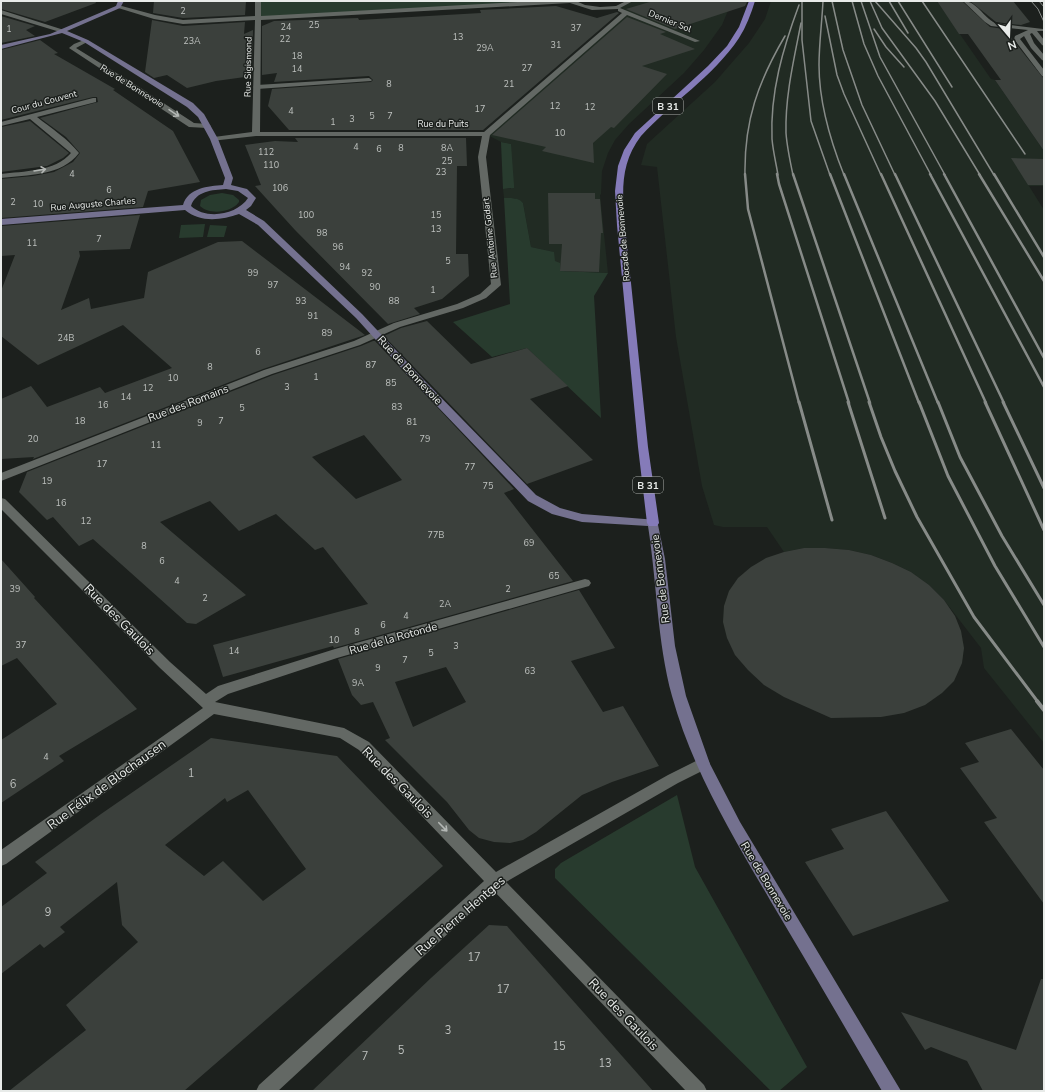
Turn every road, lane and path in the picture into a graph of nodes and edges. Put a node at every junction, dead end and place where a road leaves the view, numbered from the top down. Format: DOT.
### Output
graph roads {
  1 [pos="258,1"];
  2 [pos="571,1"];
  3 [pos="630,1"];
  4 [pos="752,1"];
  5 [pos="120,4"];
  6 [pos="968,4"];
  7 [pos="614,8"];
  8 [pos="1,12"];
  9 [pos="626,13"];
  10 [pos="258,18"];
  11 [pos="62,31"];
  12 [pos="1036,31"];
  13 [pos="86,41"];
  14 [pos="697,41"];
  15 [pos="1044,44"];
  16 [pos="1,47"];
  17 [pos="1044,59"];
  18 [pos="1044,75"];
  19 [pos="369,80"];
  20 [pos="257,87"];
  21 [pos="93,100"];
  22 [pos="31,116"];
  23 [pos="1,124"];
  24 [pos="207,126"];
  25 [pos="256,134"];
  26 [pos="486,134"];
  27 [pos="214,139"];
  28 [pos="1,176"];
  29 [pos="226,187"];
  30 [pos="187,206"];
  31 [pos="241,211"];
  32 [pos="1,222"];
  33 [pos="377,334"];
  34 [pos="1,477"];
  35 [pos="1,502"];
  36 [pos="653,523"];
  37 [pos="585,583"];
  38 [pos="208,705"];
  39 [pos="703,764"];
  40 [pos="1,859"];
  41 [pos="495,881"];
  42 [pos="265,1091"];
  43 [pos="698,1091"];
  44 [pos="892,1091"];
  1 -- 10 [label="street, Rue Sigismond"];
  2 -- 7 [label="street, Dernier Sol"];
  2 -- 10 [label="street"];
  3 -- 7 [label="street, Dernier Sol"];
  4 -- 36 [label="main road, Rocade de Bonnevoie / B 31"];
  5 -- 10 [label="street"];
  5 -- 11 [label="main road"];
  6 -- 12 [label="street"];
  7 -- 9 [label="street, Dernier Sol"];
  8 -- 11 [label="street"];
  9 -- 14 [label="street, Dernier Sol"];
  9 -- 26 [label="street"];
  10 -- 20 [label="street, Rue Sigismond"];
  11 -- 13 [label="main road, Rue de Bonnevoie"];
  11 -- 16 [label="main road"];
  12 -- 15 [label="street"];
  12 -- 17 [label="street"];
  12 -- 18 [label="street"];
  13 -- 24 [label="main road, Rue de Bonnevoie"];
  13 -- 24 [label="street, Rue de Bonnevoie, one-way"];
  19 -- 20 [label="street"];
  20 -- 25 [label="street, Rue Sigismond"];
  21 -- 22 [label="street, Cour du Couvent"];
  22 -- 23 [label="street, Cour du Couvent"];
  28 -- 22 [label="street, one-way"];
  24 -- 27 [label="main road, Rue de Bonnevoie"];
  25 -- 26 [label="street, Rue du Puits"];
  25 -- 27 [label="street, Rue du Puits"];
  26 -- 33 [label="street, Rue Antoine Godart"];
  27 -- 29 [label="main road, Rue de Bonnevoie"];
  29 -- 30 [label="main road"];
  29 -- 31 [label="main road"];
  30 -- 31 [label="main road"];
  30 -- 32 [label="main road, Rue Auguste Charles"];
  31 -- 33 [label="main road, Rue de Bonnevoie"];
  33 -- 34 [label="street, Rue des Romains"];
  33 -- 36 [label="main road, Rue de Bonnevoie"];
  35 -- 38 [label="street, Rue des Gaulois"];
  36 -- 39 [label="main road, Rue de Bonnevoie"];
  37 -- 38 [label="street, Rue de la Rotonde"];
  38 -- 40 [label="street, Rue Félix de Blochausen"];
  38 -- 41 [label="street, Rue des Gaulois, one-way"];
  39 -- 41 [label="street, Rue Pierre Hentges"];
  39 -- 44 [label="main road, Rue de Bonnevoie"];
  41 -- 42 [label="street, Rue Pierre Hentges"];
  41 -- 43 [label="street, Rue des Gaulois"];
}
